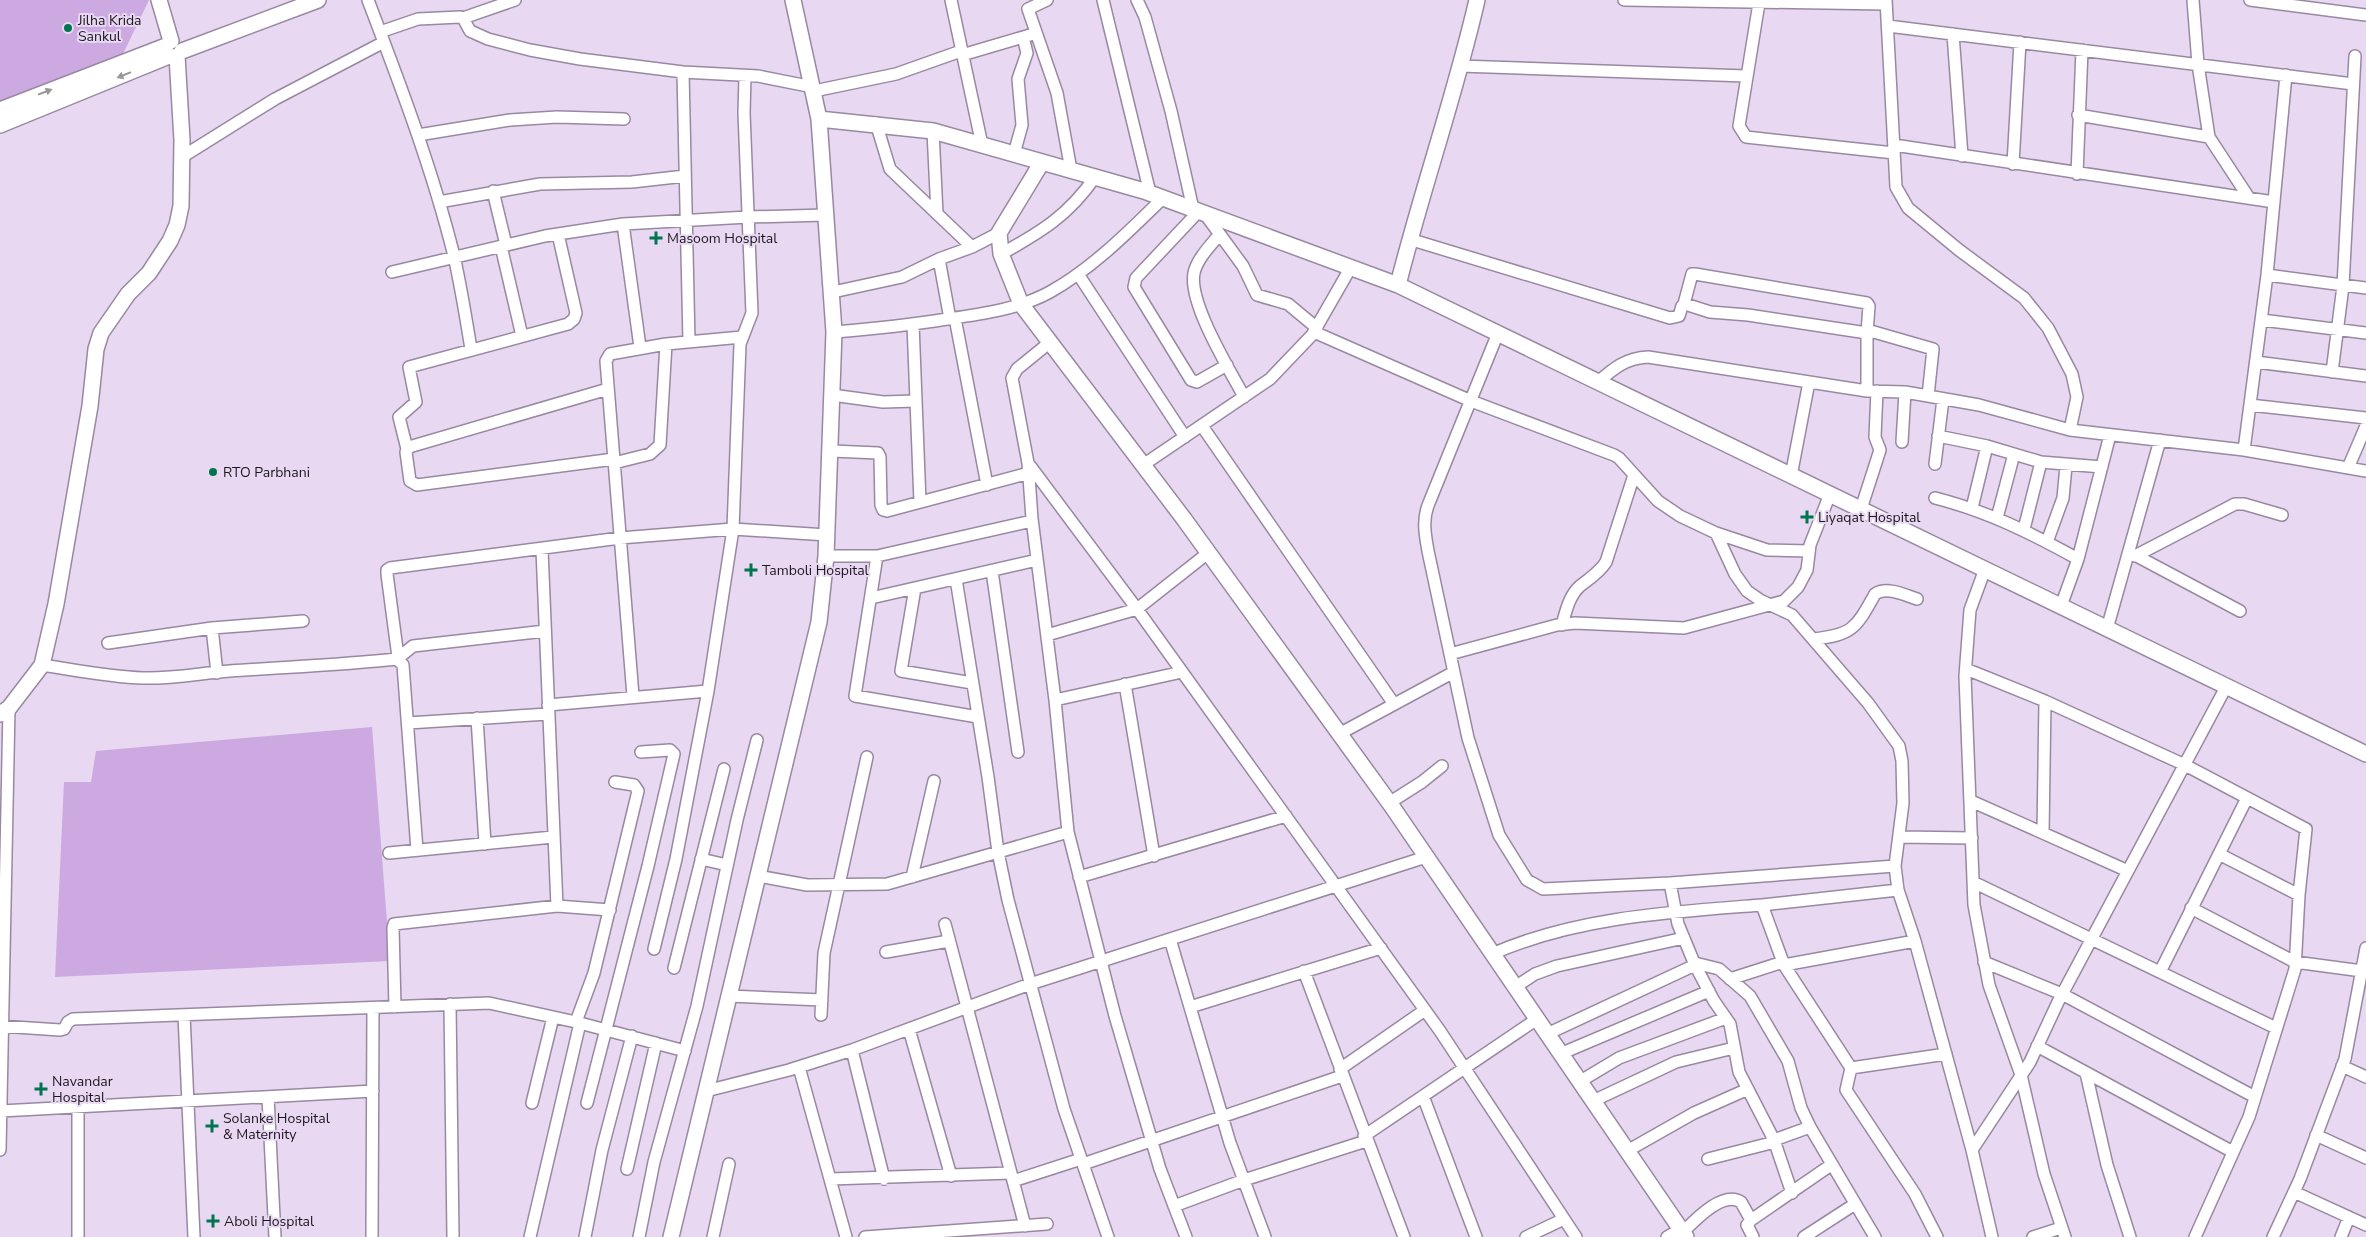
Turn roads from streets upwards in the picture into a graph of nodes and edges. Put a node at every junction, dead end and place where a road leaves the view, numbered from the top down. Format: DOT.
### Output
graph roads {
  1 [pos="159,0"];
  2 [pos="294,0"];
  3 [pos="318,0"];
  4 [pos="368,0"];
  5 [pos="515,0"];
  6 [pos="792,0"];
  7 [pos="951,0"];
  8 [pos="1047,0"];
  9 [pos="1103,0"];
  10 [pos="1137,0"];
  11 [pos="1477,0"];
  12 [pos="1624,0"];
  13 [pos="2193,0"];
  14 [pos="2250,0"];
  15 [pos="2342,0"];
  16 [pos="1759,2"];
  17 [pos="1886,2"];
  18 [pos="1026,4"];
  19 [pos="2342,12"];
  20 [pos="2366,15"];
  21 [pos="463,18"];
  22 [pos="1888,26"];
  23 [pos="1036,33"];
  24 [pos="1953,34"];
  25 [pos="382,37"];
  26 [pos="1023,37"];
  27 [pos="2020,42"];
  28 [pos="174,49"];
  29 [pos="2082,50"];
  30 [pos="962,53"];
  31 [pos="2354,56"];
  32 [pos="2198,64"];
  33 [pos="1460,66"];
  34 [pos="683,72"];
  35 [pos="2286,75"];
  36 [pos="745,76"];
  37 [pos="1746,76"];
  38 [pos="2353,84"];
  39 [pos="814,89"];
  40 [pos="0,110"];
  41 [pos="2078,115"];
  42 [pos="624,119"];
  43 [pos="819,119"];
  44 [pos="876,124"];
  45 [pos="0,125"];
  46 [pos="933,131"];
  47 [pos="418,135"];
  48 [pos="2209,137"];
  49 [pos="982,145"];
  50 [pos="1894,149"];
  51 [pos="1014,154"];
  52 [pos="1962,156"];
  53 [pos="182,157"];
  54 [pos="1042,162"];
  55 [pos="2013,164"];
  56 [pos="1071,170"];
  57 [pos="2077,174"];
  58 [pos="685,176"];
  59 [pos="1095,177"];
  60 [pos="493,191"];
  61 [pos="1157,196"];
  62 [pos="2249,198"];
  63 [pos="439,202"];
  64 [pos="2274,202"];
  65 [pos="1199,211"];
  66 [pos="937,214"];
  67 [pos="826,215"];
  68 [pos="748,216"];
  69 [pos="685,221"];
  70 [pos="623,224"];
  71 [pos="1000,232"];
  72 [pos="558,234"];
  73 [pos="1219,235"];
  74 [pos="1409,239"];
  75 [pos="503,246"];
  76 [pos="972,247"];
  77 [pos="1002,254"];
  78 [pos="454,257"];
  79 [pos="939,259"];
  80 [pos="1351,267"];
  81 [pos="392,272"];
  82 [pos="1078,274"];
  83 [pos="2267,275"];
  84 [pos="1398,285"];
  85 [pos="2343,286"];
  86 [pos="2366,288"];
  87 [pos="833,292"];
  88 [pos="1021,304"];
  89 [pos="1684,304"];
  90 [pos="953,318"];
  91 [pos="2262,320"];
  92 [pos="914,324"];
  93 [pos="1315,330"];
  94 [pos="2338,330"];
  95 [pos="1867,331"];
  96 [pos="834,332"];
  97 [pos="2366,333"];
  98 [pos="1498,334"];
  99 [pos="522,336"];
  100 [pos="742,337"];
  101 [pos="689,342"];
  102 [pos="1049,343"];
  103 [pos="666,344"];
  104 [pos="640,347"];
  105 [pos="471,349"];
  106 [pos="2256,362"];
  107 [pos="1227,365"];
  108 [pos="2332,372"];
  109 [pos="2366,376"];
  110 [pos="1598,382"];
  111 [pos="1809,382"];
  112 [pos="608,389"];
  113 [pos="1872,391"];
  114 [pos="1905,392"];
  115 [pos="832,395"];
  116 [pos="1928,396"];
  117 [pos="1244,397"];
  118 [pos="1943,399"];
  119 [pos="916,401"];
  120 [pos="1471,401"];
  121 [pos="2250,404"];
  122 [pos="2366,418"];
  123 [pos="1202,426"];
  124 [pos="2366,426"];
  125 [pos="2070,430"];
  126 [pos="2110,435"];
  127 [pos="1938,436"];
  128 [pos="1185,437"];
  129 [pos="2160,440"];
  130 [pos="1902,442"];
  131 [pos="1987,446"];
  132 [pos="407,449"];
  133 [pos="2244,450"];
  134 [pos="832,451"];
  135 [pos="2014,454"];
  136 [pos="614,461"];
  137 [pos="2041,462"];
  138 [pos="1935,464"];
  139 [pos="1143,465"];
  140 [pos="2066,466"];
  141 [pos="1028,468"];
  142 [pos="2102,468"];
  143 [pos="2348,468"];
  144 [pos="2366,471"];
  145 [pos="1634,475"];
  146 [pos="1791,476"];
  147 [pos="986,485"];
  148 [pos="1830,494"];
  149 [pos="1935,498"];
  150 [pos="920,502"];
  151 [pos="1972,508"];
  152 [pos="1861,509"];
  153 [pos="2282,515"];
  154 [pos="1997,518"];
  155 [pos="1032,521"];
  156 [pos="2024,529"];
  157 [pos="733,530"];
  158 [pos="1716,533"];
  159 [pos="827,535"];
  160 [pos="620,538"];
  161 [pos="2047,542"];
  162 [pos="542,550"];
  163 [pos="1809,551"];
  164 [pos="1208,553"];
  165 [pos="2132,554"];
  166 [pos="826,556"];
  167 [pos="877,556"];
  168 [pos="2078,559"];
  169 [pos="1037,560"];
  170 [pos="1985,570"];
  171 [pos="992,571"];
  172 [pos="956,579"];
  173 [pos="915,588"];
  174 [pos="872,598"];
  175 [pos="1917,599"];
  176 [pos="1773,605"];
  177 [pos="2061,606"];
  178 [pos="1137,609"];
  179 [pos="2240,611"];
  180 [pos="303,621"];
  181 [pos="1562,625"];
  182 [pos="212,628"];
  183 [pos="2107,629"];
  184 [pos="545,631"];
  185 [pos="1047,635"];
  186 [pos="1813,639"];
  187 [pos="108,643"];
  188 [pos="1450,654"];
  189 [pos="397,658"];
  190 [pos="42,665"];
  191 [pos="1966,670"];
  192 [pos="1182,672"];
  193 [pos="1454,672"];
  194 [pos="217,673"];
  195 [pos="972,683"];
  196 [pos="1125,684"];
  197 [pos="2226,687"];
  198 [pos="708,691"];
  199 [pos="633,696"];
  200 [pos="1055,700"];
  201 [pos="2045,701"];
  202 [pos="1394,704"];
  203 [pos="548,710"];
  204 [pos="5,711"];
  205 [pos="978,717"];
  206 [pos="477,718"];
  207 [pos="408,723"];
  208 [pos="1339,734"];
  209 [pos="757,740"];
  210 [pos="641,752"];
  211 [pos="1018,752"];
  212 [pos="2366,754"];
  213 [pos="867,757"];
  214 [pos="2185,765"];
  215 [pos="1442,766"];
  216 [pos="724,769"];
  217 [pos="934,780"];
  218 [pos="615,782"];
  219 [pos="2247,798"];
  220 [pos="1971,800"];
  221 [pos="1389,803"];
  222 [pos="1286,816"];
  223 [pos="1068,832"];
  224 [pos="2043,833"];
  225 [pos="554,837"];
  226 [pos="1899,837"];
  227 [pos="1972,838"];
  228 [pos="485,844"];
  229 [pos="417,850"];
  230 [pos="998,852"];
  231 [pos="389,853"];
  232 [pos="2219,854"];
  233 [pos="1154,856"];
  234 [pos="1426,858"];
  235 [pos="701,859"];
  236 [pos="727,865"];
  237 [pos="1895,866"];
  238 [pos="2128,871"];
  239 [pos="758,876"];
  240 [pos="912,877"];
  241 [pos="1079,877"];
  242 [pos="1973,882"];
  243 [pos="1670,883"];
  244 [pos="838,884"];
  245 [pos="1337,887"];
  246 [pos="1898,890"];
  247 [pos="2299,895"];
  248 [pos="1762,905"];
  249 [pos="557,906"];
  250 [pos="2192,908"];
  251 [pos="610,910"];
  252 [pos="1676,912"];
  253 [pos="945,924"];
  254 [pos="1684,938"];
  255 [pos="2092,938"];
  256 [pos="1170,939"];
  257 [pos="949,941"];
  258 [pos="1915,941"];
  259 [pos="1381,948"];
  260 [pos="2366,948"];
  261 [pos="654,949"];
  262 [pos="886,952"];
  263 [pos="1492,954"];
  264 [pos="1101,962"];
  265 [pos="1984,962"];
  266 [pos="2295,962"];
  267 [pos="1784,963"];
  268 [pos="1695,964"];
  269 [pos="674,968"];
  270 [pos="2362,971"];
  271 [pos="1304,972"];
  272 [pos="2160,972"];
  273 [pos="1730,978"];
  274 [pos="1030,984"];
  275 [pos="1515,987"];
  276 [pos="1709,991"];
  277 [pos="2062,994"];
  278 [pos="2362,994"];
  279 [pos="729,996"];
  280 [pos="822,1000"];
  281 [pos="450,1004"];
  282 [pos="395,1007"];
  283 [pos="1190,1007"];
  284 [pos="373,1008"];
  285 [pos="966,1008"];
  286 [pos="1426,1010"];
  287 [pos="184,1015"];
  288 [pos="821,1015"];
  289 [pos="553,1017"];
  290 [pos="1726,1018"];
  291 [pos="1537,1019"];
  292 [pos="578,1023"];
  293 [pos="1,1026"];
  294 [pos="2276,1028"];
  295 [pos="910,1029"];
  296 [pos="607,1030"];
  297 [pos="1547,1034"];
  298 [pos="632,1036"];
  299 [pos="656,1043"];
  300 [pos="2037,1046"];
  301 [pos="1734,1048"];
  302 [pos="852,1050"];
  303 [pos="685,1051"];
  304 [pos="1560,1054"];
  305 [pos="1946,1054"];
  306 [pos="2342,1066"];
  307 [pos="799,1067"];
  308 [pos="1464,1068"];
  309 [pos="1851,1068"];
  310 [pos="1341,1072"];
  311 [pos="2086,1073"];
  312 [pos="2020,1074"];
  313 [pos="2366,1078"];
  314 [pos="1579,1082"];
  315 [pos="1748,1090"];
  316 [pos="706,1091"];
  317 [pos="372,1092"];
  318 [pos="1423,1096"];
  319 [pos="268,1097"];
  320 [pos="2255,1097"];
  321 [pos="1592,1101"];
  322 [pos="188,1102"];
  323 [pos="532,1103"];
  324 [pos="587,1103"];
  325 [pos="78,1108"];
  326 [pos="1,1111"];
  327 [pos="1222,1118"];
  328 [pos="1810,1127"];
  329 [pos="2316,1135"];
  330 [pos="1365,1139"];
  331 [pos="1152,1140"];
  332 [pos="1774,1141"];
  333 [pos="0,1150"];
  334 [pos="1972,1150"];
  335 [pos="1627,1151"];
  336 [pos="2233,1152"];
  337 [pos="1708,1158"];
  338 [pos="2366,1158"];
  339 [pos="1082,1161"];
  340 [pos="729,1164"];
  341 [pos="1831,1165"];
  342 [pos="626,1169"];
  343 [pos="951,1176"];
  344 [pos="1012,1177"];
  345 [pos="830,1179"];
  346 [pos="884,1179"];
  347 [pos="1244,1180"];
  348 [pos="2294,1192"];
  349 [pos="1792,1193"];
  350 [pos="1855,1204"];
  351 [pos="1174,1206"];
  352 [pos="2349,1217"];
  353 [pos="1564,1219"];
  354 [pos="1751,1220"];
  355 [pos="1047,1224"];
  356 [pos="2366,1225"];
  357 [pos="1024,1226"];
  358 [pos="2063,1232"];
  359 [pos="1683,1233"];
  360 [pos="898,1236"];
  361 [pos="78,1237"];
  362 [pos="194,1237"];
  363 [pos="275,1237"];
  364 [pos="372,1237"];
  365 [pos="453,1237"];
  366 [pos="530,1237"];
  367 [pos="585,1237"];
  368 [pos="639,1237"];
  369 [pos="671,1237"];
  370 [pos="713,1237"];
  371 [pos="846,1237"];
  372 [pos="865,1237"];
  373 [pos="1108,1237"];
  374 [pos="1186,1237"];
  375 [pos="1265,1237"];
  376 [pos="1404,1237"];
  377 [pos="1476,1237"];
  378 [pos="1526,1237"];
  379 [pos="1576,1237"];
  380 [pos="1667,1237"];
  381 [pos="1753,1237"];
  382 [pos="1804,1237"];
  383 [pos="1875,1237"];
  384 [pos="1936,1237"];
  385 [pos="1992,1237"];
  386 [pos="2033,1237"];
  387 [pos="2130,1237"];
  388 [pos="2195,1237"];
  389 [pos="2273,1237"];
  390 [pos="2341,1237"];
  1 -- 28 [label="street"];
  2 -- 28 [label="street"];
  3 -- 28 [label="street"];
  4 -- 25 [label="street"];
  5 -- 21 [label="street"];
  6 -- 39 [label="street"];
  7 -- 30 [label="street"];
  8 -- 18 [label="street"];
  9 -- 61 [label="street"];
  10 -- 65 [label="street"];
  11 -- 33 [label="street"];
  12 -- 16 [label="street"];
  13 -- 32 [label="street"];
  14 -- 19 [label="street"];
  15 -- 19 [label="street"];
  16 -- 17 [label="street"];
  16 -- 37 [label="street"];
  17 -- 22 [label="street"];
  18 -- 23 [label="street"];
  19 -- 20 [label="street"];
  21 -- 25 [label="street"];
  21 -- 34 [label="street"];
  22 -- 24 [label="street"];
  22 -- 50 [label="street"];
  23 -- 26 [label="street"];
  23 -- 56 [label="street"];
  24 -- 27 [label="street"];
  24 -- 52 [label="street"];
  25 -- 47 [label="street"];
  25 -- 53 [label="street"];
  26 -- 30 [label="street"];
  26 -- 51 [label="street"];
  27 -- 29 [label="street"];
  27 -- 55 [label="street"];
  40 -- 28 [label="street, one-way"];
  28 -- 45 [label="street, one-way"];
  28 -- 53 [label="street"];
  29 -- 32 [label="street"];
  29 -- 41 [label="street"];
  30 -- 39 [label="street"];
  30 -- 49 [label="street"];
  31 -- 38 [label="street"];
  32 -- 35 [label="street"];
  32 -- 48 [label="street"];
  33 -- 37 [label="street"];
  33 -- 74 [label="street"];
  34 -- 36 [label="street"];
  34 -- 58 [label="street"];
  35 -- 38 [label="street"];
  35 -- 64 [label="street"];
  36 -- 39 [label="street"];
  36 -- 68 [label="street"];
  37 -- 50 [label="street"];
  38 -- 85 [label="street"];
  39 -- 43 [label="street"];
  41 -- 48 [label="street"];
  41 -- 57 [label="street"];
  42 -- 47 [label="street"];
  43 -- 44 [label="street"];
  43 -- 67 [label="street"];
  44 -- 46 [label="street"];
  44 -- 66 [label="street"];
  46 -- 49 [label="street"];
  46 -- 66 [label="street"];
  47 -- 63 [label="street"];
  48 -- 62 [label="street"];
  49 -- 51 [label="street"];
  50 -- 52 [label="street"];
  50 -- 125 [label="street"];
  51 -- 54 [label="street"];
  52 -- 55 [label="street"];
  53 -- 190 [label="street"];
  54 -- 56 [label="street"];
  54 -- 71 [label="street"];
  55 -- 57 [label="street"];
  56 -- 59 [label="street"];
  57 -- 62 [label="street"];
  58 -- 60 [label="street"];
  58 -- 69 [label="street"];
  59 -- 61 [label="street"];
  59 -- 77 [label="street"];
  60 -- 63 [label="street"];
  60 -- 75 [label="street"];
  61 -- 65 [label="street"];
  61 -- 82 [label="street"];
  62 -- 64 [label="street"];
  63 -- 78 [label="street"];
  64 -- 83 [label="street"];
  65 -- 73 [label="street"];
  65 -- 80 [label="street"];
  65 -- 107 [label="street"];
  66 -- 76 [label="street"];
  67 -- 68 [label="street"];
  67 -- 87 [label="street"];
  68 -- 69 [label="street"];
  68 -- 100 [label="street"];
  69 -- 70 [label="street"];
  69 -- 101 [label="street"];
  70 -- 72 [label="street"];
  70 -- 104 [label="street"];
  71 -- 76 [label="street"];
  71 -- 77 [label="street"];
  72 -- 75 [label="street"];
  72 -- 99 [label="street"];
  73 -- 93 [label="street"];
  73 -- 107 [label="street"];
  74 -- 84 [label="street"];
  74 -- 89 [label="street"];
  75 -- 78 [label="street"];
  75 -- 99 [label="street"];
  76 -- 79 [label="street"];
  77 -- 88 [label="street"];
  78 -- 81 [label="street"];
  78 -- 105 [label="street"];
  79 -- 87 [label="street"];
  79 -- 90 [label="street"];
  80 -- 84 [label="street"];
  80 -- 93 [label="street"];
  82 -- 88 [label="street"];
  82 -- 128 [label="street"];
  83 -- 85 [label="street"];
  83 -- 91 [label="street"];
  84 -- 98 [label="street"];
  85 -- 86 [label="street"];
  85 -- 94 [label="street"];
  87 -- 96 [label="street"];
  88 -- 90 [label="street"];
  88 -- 102 [label="street"];
  89 -- 95 [label="street"];
  89 -- 95 [label="street"];
  90 -- 92 [label="street"];
  90 -- 147 [label="street"];
  91 -- 94 [label="street"];
  91 -- 106 [label="street"];
  92 -- 96 [label="street"];
  92 -- 119 [label="street"];
  93 -- 117 [label="street"];
  93 -- 120 [label="street"];
  94 -- 97 [label="street"];
  94 -- 108 [label="street"];
  95 -- 113 [label="street"];
  95 -- 116 [label="street"];
  96 -- 115 [label="street"];
  98 -- 110 [label="street"];
  98 -- 120 [label="street"];
  99 -- 105 [label="street"];
  100 -- 101 [label="street"];
  100 -- 157 [label="street"];
  101 -- 103 [label="street"];
  102 -- 139 [label="street"];
  102 -- 141 [label="street"];
  103 -- 104 [label="street"];
  103 -- 136 [label="street"];
  104 -- 112 [label="street"];
  105 -- 132 [label="street"];
  106 -- 108 [label="street"];
  106 -- 121 [label="street"];
  107 -- 117 [label="street"];
  108 -- 109 [label="street"];
  110 -- 111 [label="street"];
  110 -- 146 [label="street"];
  111 -- 113 [label="street"];
  111 -- 146 [label="street"];
  112 -- 132 [label="street"];
  112 -- 136 [label="street"];
  113 -- 114 [label="street"];
  113 -- 152 [label="street"];
  114 -- 116 [label="street"];
  114 -- 130 [label="street"];
  115 -- 119 [label="street"];
  115 -- 134 [label="street"];
  116 -- 118 [label="street"];
  117 -- 123 [label="street"];
  118 -- 125 [label="street"];
  118 -- 127 [label="street"];
  119 -- 150 [label="street"];
  120 -- 145 [label="street"];
  120 -- 188 [label="street"];
  121 -- 122 [label="street"];
  121 -- 133 [label="street"];
  123 -- 128 [label="street"];
  123 -- 202 [label="street"];
  124 -- 143 [label="street"];
  125 -- 126 [label="street"];
  126 -- 129 [label="street"];
  126 -- 142 [label="street"];
  127 -- 131 [label="street"];
  127 -- 138 [label="street"];
  128 -- 139 [label="street"];
  129 -- 133 [label="street"];
  129 -- 165 [label="street"];
  131 -- 135 [label="street"];
  131 -- 151 [label="street"];
  132 -- 136 [label="street"];
  133 -- 143 [label="street"];
  134 -- 150 [label="street"];
  134 -- 159 [label="street"];
  135 -- 137 [label="street"];
  135 -- 154 [label="street"];
  136 -- 160 [label="street"];
  137 -- 140 [label="street"];
  137 -- 156 [label="street"];
  139 -- 164 [label="street"];
  140 -- 142 [label="street"];
  140 -- 161 [label="street"];
  141 -- 147 [label="street"];
  141 -- 155 [label="street"];
  141 -- 178 [label="street"];
  142 -- 168 [label="street"];
  143 -- 144 [label="street"];
  145 -- 158 [label="street"];
  145 -- 181 [label="street"];
  146 -- 148 [label="street"];
  147 -- 150 [label="street"];
  148 -- 152 [label="street"];
  148 -- 163 [label="street"];
  149 -- 151 [label="street"];
  151 -- 154 [label="street"];
  152 -- 170 [label="street"];
  153 -- 165 [label="street"];
  154 -- 156 [label="street"];
  155 -- 167 [label="street"];
  155 -- 169 [label="street"];
  156 -- 161 [label="street"];
  157 -- 159 [label="street"];
  157 -- 160 [label="street"];
  157 -- 198 [label="street"];
  158 -- 163 [label="street"];
  158 -- 176 [label="street"];
  159 -- 166 [label="street"];
  160 -- 162 [label="street"];
  160 -- 199 [label="street"];
  161 -- 168 [label="street"];
  162 -- 184 [label="street"];
  162 -- 189 [label="street"];
  163 -- 176 [label="street"];
  164 -- 178 [label="street"];
  164 -- 208 [label="street"];
  165 -- 179 [label="street"];
  165 -- 183 [label="street"];
  166 -- 167 [label="street"];
  166 -- 239 [label="street"];
  167 -- 174 [label="street"];
  168 -- 177 [label="street"];
  169 -- 171 [label="street"];
  169 -- 185 [label="street"];
  170 -- 177 [label="street"];
  170 -- 191 [label="street"];
  171 -- 172 [label="street"];
  171 -- 211 [label="street"];
  172 -- 173 [label="street"];
  172 -- 195 [label="street"];
  173 -- 174 [label="street"];
  173 -- 195 [label="street"];
  174 -- 205 [label="street"];
  175 -- 186 [label="street"];
  176 -- 181 [label="street"];
  176 -- 186 [label="street"];
  177 -- 183 [label="street"];
  178 -- 185 [label="street"];
  178 -- 192 [label="street"];
  180 -- 182 [label="street"];
  181 -- 188 [label="street"];
  182 -- 187 [label="street"];
  182 -- 194 [label="street"];
  183 -- 197 [label="street"];
  184 -- 189 [label="street"];
  184 -- 203 [label="street"];
  185 -- 200 [label="street"];
  186 -- 226 [label="street"];
  188 -- 193 [label="street"];
  189 -- 194 [label="street"];
  189 -- 207 [label="street"];
  190 -- 194 [label="street"];
  190 -- 204 [label="street"];
  191 -- 201 [label="street"];
  191 -- 220 [label="street"];
  192 -- 196 [label="street"];
  192 -- 222 [label="street"];
  193 -- 202 [label="street"];
  193 -- 243 [label="street"];
  195 -- 205 [label="street"];
  196 -- 200 [label="street"];
  196 -- 233 [label="street"];
  197 -- 212 [label="street"];
  197 -- 214 [label="street"];
  198 -- 199 [label="street"];
  198 -- 261 [label="street"];
  199 -- 203 [label="street"];
  200 -- 223 [label="street"];
  201 -- 214 [label="street"];
  201 -- 224 [label="street"];
  202 -- 208 [label="street"];
  203 -- 206 [label="street"];
  203 -- 225 [label="street"];
  204 -- 293 [label="street"];
  205 -- 230 [label="street"];
  206 -- 207 [label="street"];
  206 -- 228 [label="street"];
  207 -- 229 [label="street"];
  208 -- 221 [label="street"];
  209 -- 236 [label="street"];
  210 -- 296 [label="street"];
  213 -- 244 [label="street"];
  214 -- 219 [label="street"];
  214 -- 238 [label="street"];
  215 -- 221 [label="street"];
  216 -- 235 [label="street"];
  217 -- 240 [label="street"];
  218 -- 251 [label="street"];
  219 -- 232 [label="street"];
  219 -- 247 [label="street"];
  220 -- 224 [label="street"];
  220 -- 227 [label="street"];
  221 -- 234 [label="street"];
  222 -- 233 [label="street"];
  222 -- 245 [label="street"];
  223 -- 230 [label="street"];
  223 -- 241 [label="street"];
  224 -- 238 [label="street"];
  225 -- 228 [label="street"];
  225 -- 249 [label="street"];
  226 -- 227 [label="street"];
  226 -- 237 [label="street"];
  227 -- 242 [label="street"];
  228 -- 229 [label="street"];
  229 -- 231 [label="street"];
  230 -- 240 [label="street"];
  230 -- 274 [label="street"];
  232 -- 247 [label="street"];
  232 -- 250 [label="street"];
  233 -- 241 [label="street"];
  234 -- 245 [label="street"];
  234 -- 263 [label="street"];
  235 -- 236 [label="street"];
  235 -- 269 [label="street"];
  236 -- 303 [label="street"];
  237 -- 243 [label="street"];
  237 -- 246 [label="street"];
  238 -- 255 [label="street"];
  239 -- 244 [label="street"];
  239 -- 279 [label="street"];
  240 -- 244 [label="street"];
  241 -- 264 [label="street"];
  242 -- 255 [label="street"];
  242 -- 265 [label="street"];
  243 -- 252 [label="street"];
  244 -- 280 [label="street"];
  245 -- 256 [label="street"];
  245 -- 259 [label="street"];
  246 -- 248 [label="street"];
  246 -- 258 [label="street"];
  247 -- 266 [label="street"];
  248 -- 252 [label="street"];
  248 -- 267 [label="street"];
  249 -- 251 [label="street"];
  249 -- 282 [label="street"];
  250 -- 266 [label="street"];
  250 -- 272 [label="street"];
  251 -- 292 [label="street"];
  252 -- 254 [label="street"];
  252 -- 263 [label="street"];
  253 -- 257 [label="street"];
  254 -- 268 [label="street"];
  254 -- 275 [label="street"];
  255 -- 272 [label="street"];
  255 -- 277 [label="street"];
  256 -- 264 [label="street"];
  256 -- 283 [label="street"];
  257 -- 262 [label="street"];
  257 -- 285 [label="street"];
  258 -- 267 [label="street"];
  258 -- 305 [label="street"];
  259 -- 271 [label="street"];
  259 -- 286 [label="street"];
  260 -- 270 [label="street"];
  263 -- 275 [label="street"];
  264 -- 274 [label="street"];
  264 -- 331 [label="street"];
  265 -- 277 [label="street"];
  265 -- 312 [label="street"];
  266 -- 270 [label="street"];
  266 -- 294 [label="street"];
  267 -- 273 [label="street"];
  267 -- 309 [label="street"];
  268 -- 273 [label="street"];
  268 -- 276 [label="street"];
  268 -- 297 [label="street"];
  270 -- 278 [label="street"];
  271 -- 283 [label="street"];
  271 -- 310 [label="street"];
  272 -- 294 [label="street"];
  273 -- 328 [label="street"];
  274 -- 285 [label="street"];
  274 -- 339 [label="street"];
  275 -- 291 [label="street"];
  276 -- 290 [label="street"];
  276 -- 304 [label="street"];
  277 -- 300 [label="street"];
  277 -- 320 [label="street"];
  278 -- 306 [label="street"];
  279 -- 280 [label="street"];
  279 -- 316 [label="street"];
  280 -- 288 [label="street"];
  281 -- 282 [label="street"];
  281 -- 289 [label="street"];
  281 -- 365 [label="street"];
  282 -- 284 [label="street"];
  283 -- 327 [label="street"];
  284 -- 287 [label="street"];
  284 -- 317 [label="street"];
  285 -- 295 [label="street"];
  285 -- 344 [label="street"];
  286 -- 308 [label="street"];
  286 -- 310 [label="street"];
  287 -- 293 [label="street"];
  287 -- 322 [label="street"];
  289 -- 292 [label="street"];
  289 -- 323 [label="street"];
  290 -- 301 [label="street"];
  290 -- 314 [label="street"];
  291 -- 297 [label="street"];
  291 -- 308 [label="street"];
  292 -- 296 [label="street"];
  292 -- 366 [label="street"];
  293 -- 326 [label="street"];
  294 -- 320 [label="street"];
  295 -- 302 [label="street"];
  295 -- 343 [label="street"];
  296 -- 298 [label="street"];
  296 -- 324 [label="street"];
  297 -- 304 [label="street"];
  298 -- 299 [label="street"];
  298 -- 367 [label="street"];
  299 -- 303 [label="street"];
  299 -- 342 [label="street"];
  300 -- 311 [label="street"];
  300 -- 312 [label="street"];
  301 -- 315 [label="street"];
  301 -- 321 [label="street"];
  302 -- 307 [label="street"];
  302 -- 346 [label="street"];
  303 -- 368 [label="street"];
  304 -- 314 [label="street"];
  305 -- 309 [label="street"];
  305 -- 334 [label="street"];
  306 -- 313 [label="street"];
  306 -- 329 [label="street"];
  307 -- 316 [label="street"];
  307 -- 345 [label="street"];
  308 -- 318 [label="street"];
  308 -- 353 [label="street"];
  309 -- 384 [label="street"];
  310 -- 327 [label="street"];
  310 -- 330 [label="street"];
  311 -- 336 [label="street"];
  311 -- 387 [label="street"];
  312 -- 334 [label="street"];
  312 -- 358 [label="street"];
  314 -- 321 [label="street"];
  315 -- 332 [label="street"];
  315 -- 335 [label="street"];
  316 -- 369 [label="street"];
  317 -- 319 [label="street"];
  317 -- 364 [label="street"];
  318 -- 330 [label="street"];
  318 -- 377 [label="street"];
  319 -- 322 [label="street"];
  319 -- 363 [label="street"];
  320 -- 336 [label="street"];
  321 -- 335 [label="street"];
  322 -- 325 [label="street"];
  322 -- 362 [label="street"];
  325 -- 326 [label="street"];
  325 -- 361 [label="street"];
  326 -- 333 [label="street"];
  327 -- 331 [label="street"];
  327 -- 347 [label="street"];
  328 -- 332 [label="street"];
  328 -- 341 [label="street"];
  329 -- 338 [label="street"];
  329 -- 348 [label="street"];
  330 -- 347 [label="street"];
  330 -- 376 [label="street"];
  331 -- 339 [label="street"];
  331 -- 351 [label="street"];
  332 -- 337 [label="street"];
  332 -- 349 [label="street"];
  334 -- 385 [label="street"];
  335 -- 359 [label="street"];
  336 -- 388 [label="street"];
  339 -- 344 [label="street"];
  339 -- 373 [label="street"];
  340 -- 370 [label="street"];
  341 -- 349 [label="street"];
  341 -- 350 [label="street"];
  343 -- 344 [label="street"];
  343 -- 346 [label="street"];
  344 -- 357 [label="street"];
  345 -- 346 [label="street"];
  345 -- 371 [label="street"];
  347 -- 351 [label="street"];
  347 -- 375 [label="street"];
  348 -- 352 [label="street"];
  348 -- 389 [label="street"];
  349 -- 354 [label="street"];
  350 -- 382 [label="street"];
  350 -- 383 [label="street"];
  351 -- 374 [label="street"];
  352 -- 356 [label="street"];
  352 -- 390 [label="street"];
  353 -- 378 [label="street"];
  353 -- 379 [label="street"];
  354 -- 359 [label="street"];
  354 -- 381 [label="street"];
  355 -- 357 [label="street"];
  357 -- 360 [label="street"];
  358 -- 386 [label="street"];
  359 -- 380 [label="street"];
  360 -- 372 [label="street"];
}
